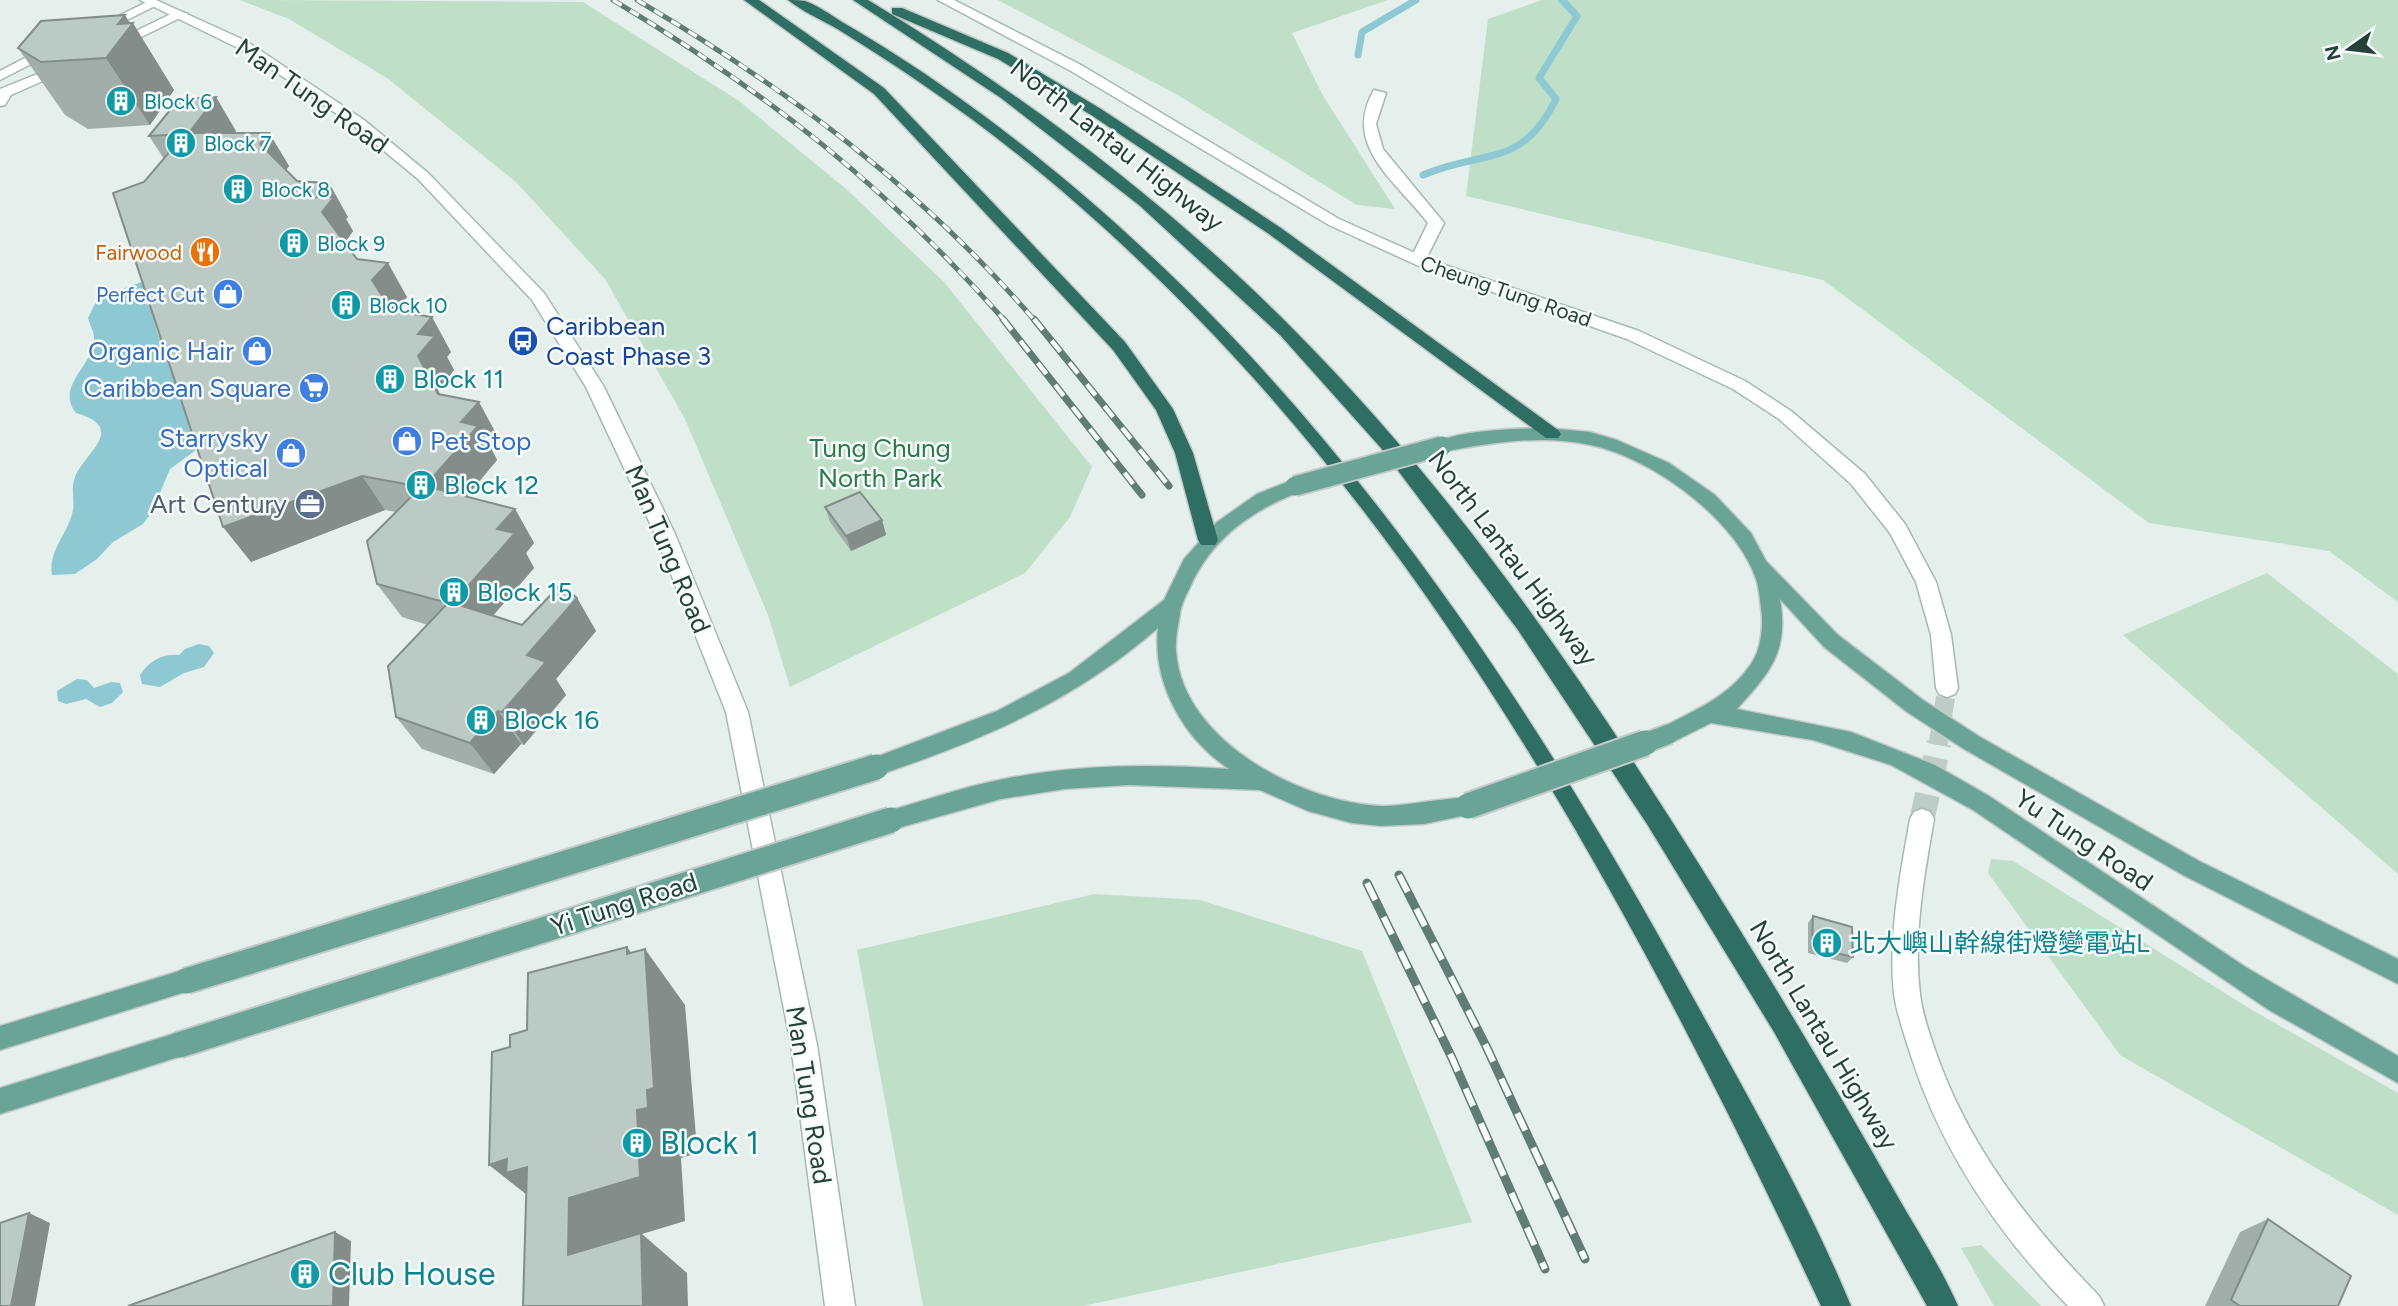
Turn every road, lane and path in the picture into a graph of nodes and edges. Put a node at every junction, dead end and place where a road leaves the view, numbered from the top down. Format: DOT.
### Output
graph roads {
  1 [pos="750,0"];
  2 [pos="794,0"];
  3 [pos="859,0"];
  4 [pos="872,0"];
  5 [pos="944,0"];
  6 [pos="151,2"];
  7 [pos="182,14"];
  8 [pos="86,34"];
  9 [pos="62,45"];
  10 [pos="103,50"];
  11 [pos="79,61"];
  12 [pos="0,76"];
  13 [pos="1379,93"];
  14 [pos="2,94"];
  15 [pos="1418,260"];
  16 [pos="1552,434"];
  17 [pos="1209,540"];
  18 [pos="1762,567"];
  19 [pos="1169,606"];
  20 [pos="1947,688"];
  21 [pos="1715,715"];
  22 [pos="1259,781"];
  23 [pos="1922,819"];
  24 [pos="2398,972"];
  25 [pos="0,1038"];
  26 [pos="2398,1070"];
  27 [pos="0,1101"];
  28 [pos="840,1306"];
  29 [pos="1836,1306"];
  30 [pos="1943,1306"];
  31 [pos="2089,1306"];
  1 -- 17 [label="highway"];
  2 -- 29 [label="highway"];
  3 -- 30 [label="highway, North Lantau Highway"];
  4 -- 16 [label="highway"];
  5 -- 15 [label="street, Cheung Tung Road"];
  6 -- 7 [label="street, Man Tung Road"];
  6 -- 8 [label="street"];
  7 -- 10 [label="street"];
  7 -- 28 [label="street, Man Tung Road"];
  9 -- 12 [label="street"];
  11 -- 14 [label="street"];
  13 -- 15 [label="street"];
  15 -- 20 [label="street, Cheung Tung Road"];
  16 -- 17 [label="main road, bridge"];
  16 -- 18 [label="main road"];
  17 -- 19 [label="main road"];
  18 -- 21 [label="main road"];
  18 -- 24 [label="main road, Yu Tung Road"];
  19 -- 22 [label="main road"];
  19 -- 25 [label="main road, bridge"];
  21 -- 22 [label="main road, bridge"];
  21 -- 26 [label="main road, Yu Tung Road"];
  22 -- 27 [label="main road, Yi Tung Road, bridge"];
  23 -- 31 [label="street"];
}
